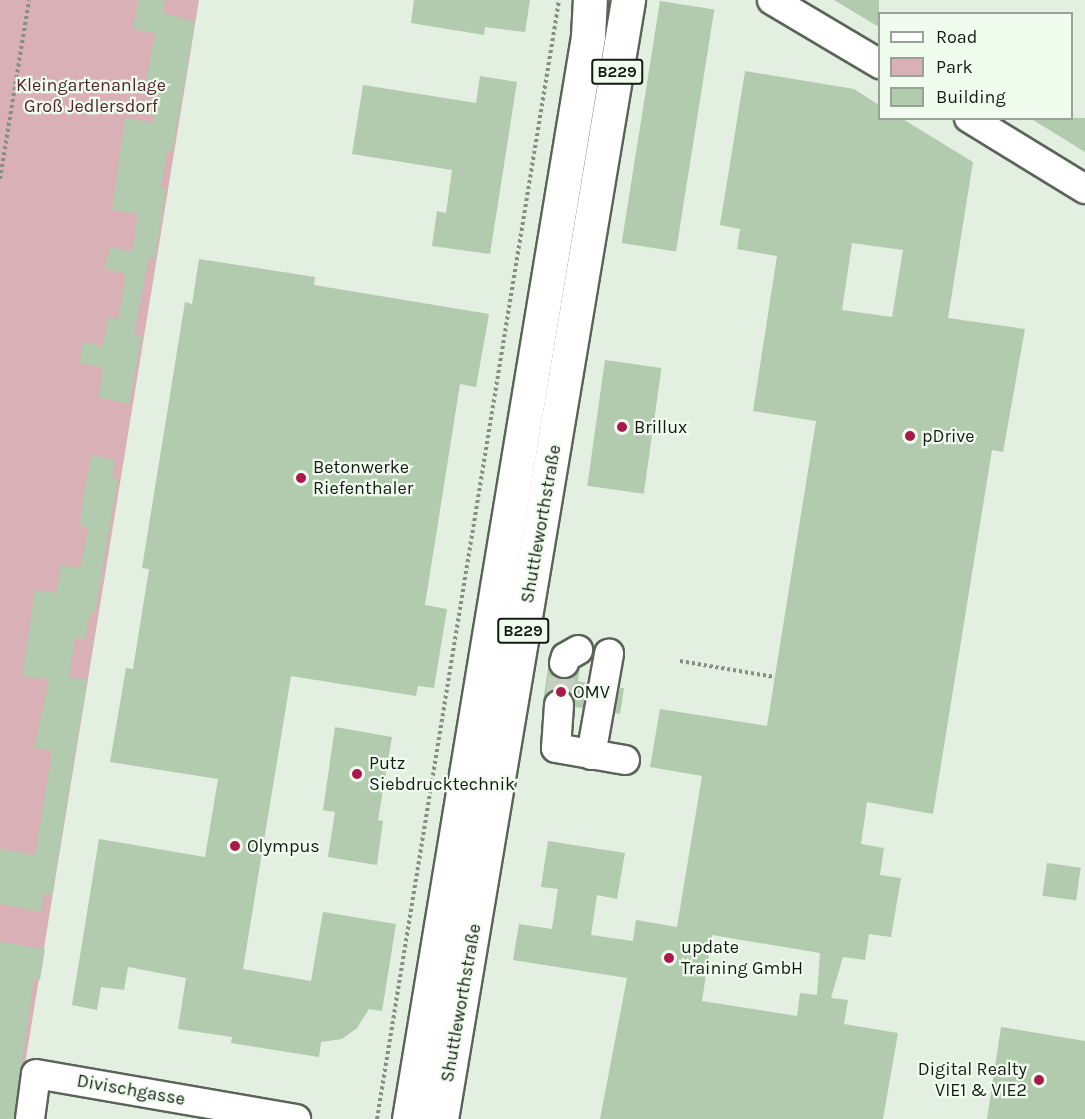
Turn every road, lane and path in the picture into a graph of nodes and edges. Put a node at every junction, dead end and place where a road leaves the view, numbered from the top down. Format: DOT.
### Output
graph roads {
  1 [pos="29,0"];
  2 [pos="559,0"];
  3 [pos="590,0"];
  4 [pos="628,0"];
  5 [pos="772,0"];
  6 [pos="878,63"];
  7 [pos="972,120"];
  8 [pos="0,179"];
  9 [pos="1085,189"];
  10 [pos="609,654"];
  11 [pos="680,661"];
  12 [pos="775,677"];
  13 [pos="559,705"];
  14 [pos="591,755"];
  15 [pos="625,760"];
  16 [pos="30,1119"];
  17 [pos="296,1119"];
  18 [pos="377,1119"];
  19 [pos="409,1119"];
  20 [pos="441,1119"];
  1 -- 8 [label="path"];
  2 -- 18 [label="path"];
  3 -- 19 [label="main road, Shuttleworthstraße / B229"];
  4 -- 20 [label="main road, Shuttleworthstraße / B229"];
  5 -- 6 [label="street"];
  7 -- 9 [label="street"];
  10 -- 14 [label="street"];
  11 -- 12 [label="path"];
  13 -- 14 [label="street"];
  14 -- 15 [label="street"];
  16 -- 17 [label="street, Divischgasse"];
}
